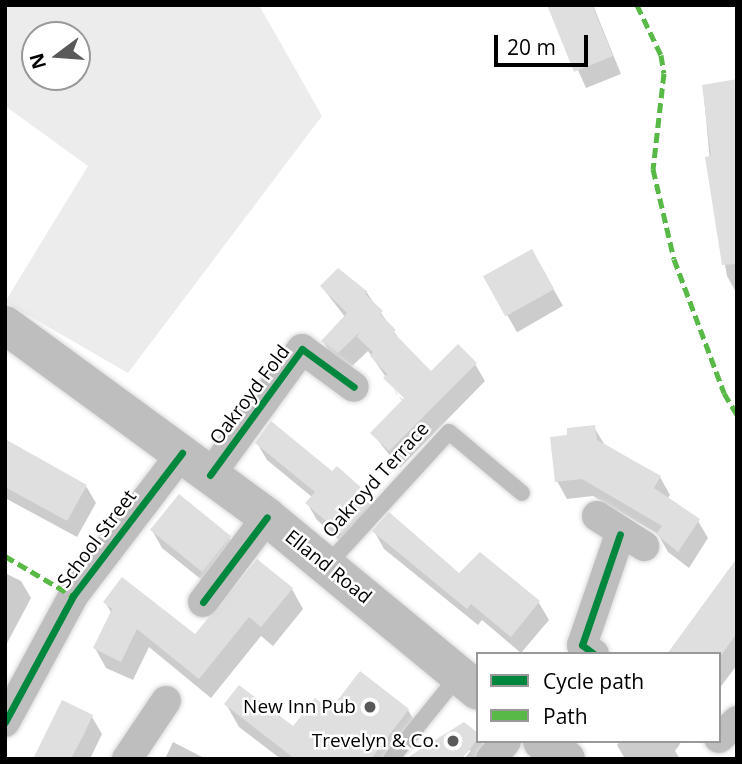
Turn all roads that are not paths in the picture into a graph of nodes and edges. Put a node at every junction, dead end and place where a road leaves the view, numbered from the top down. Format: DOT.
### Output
graph roads {
  1 [pos="5,325"];
  2 [pos="354,387"];
  3 [pos="196,464"];
  4 [pos="522,493"];
  5 [pos="267,517"];
  6 [pos="621,532"];
  7 [pos="327,565"];
  8 [pos="203,602"];
  9 [pos="591,652"];
  10 [pos="468,683"];
  11 [pos="166,701"];
  12 [pos="737,721"];
  13 [pos="5,722"];
  14 [pos="721,736"];
  15 [pos="504,743"];
  16 [pos="545,743"];
  17 [pos="127,759"];
  18 [pos="391,759"];
  19 [pos="491,759"];
  20 [pos="566,759"];
  1 -- 3 [label="main road, Elland Road"];
  2 -- 3 [label="street, Oakroyd Fold"];
  3 -- 5 [label="main road, Elland Road"];
  3 -- 13 [label="street, School Street"];
  4 -- 7 [label="lane, Oakroyd Terrace"];
  5 -- 7 [label="main road, Elland Road"];
  5 -- 8 [label="street"];
  6 -- 9 [label="street"];
  7 -- 10 [label="main road, Elland Road"];
  10 -- 18 [label="lane"];
  11 -- 17 [label="street"];
  12 -- 14 [label="street"];
  15 -- 19 [label="street"];
  16 -- 20 [label="main road"];
}
